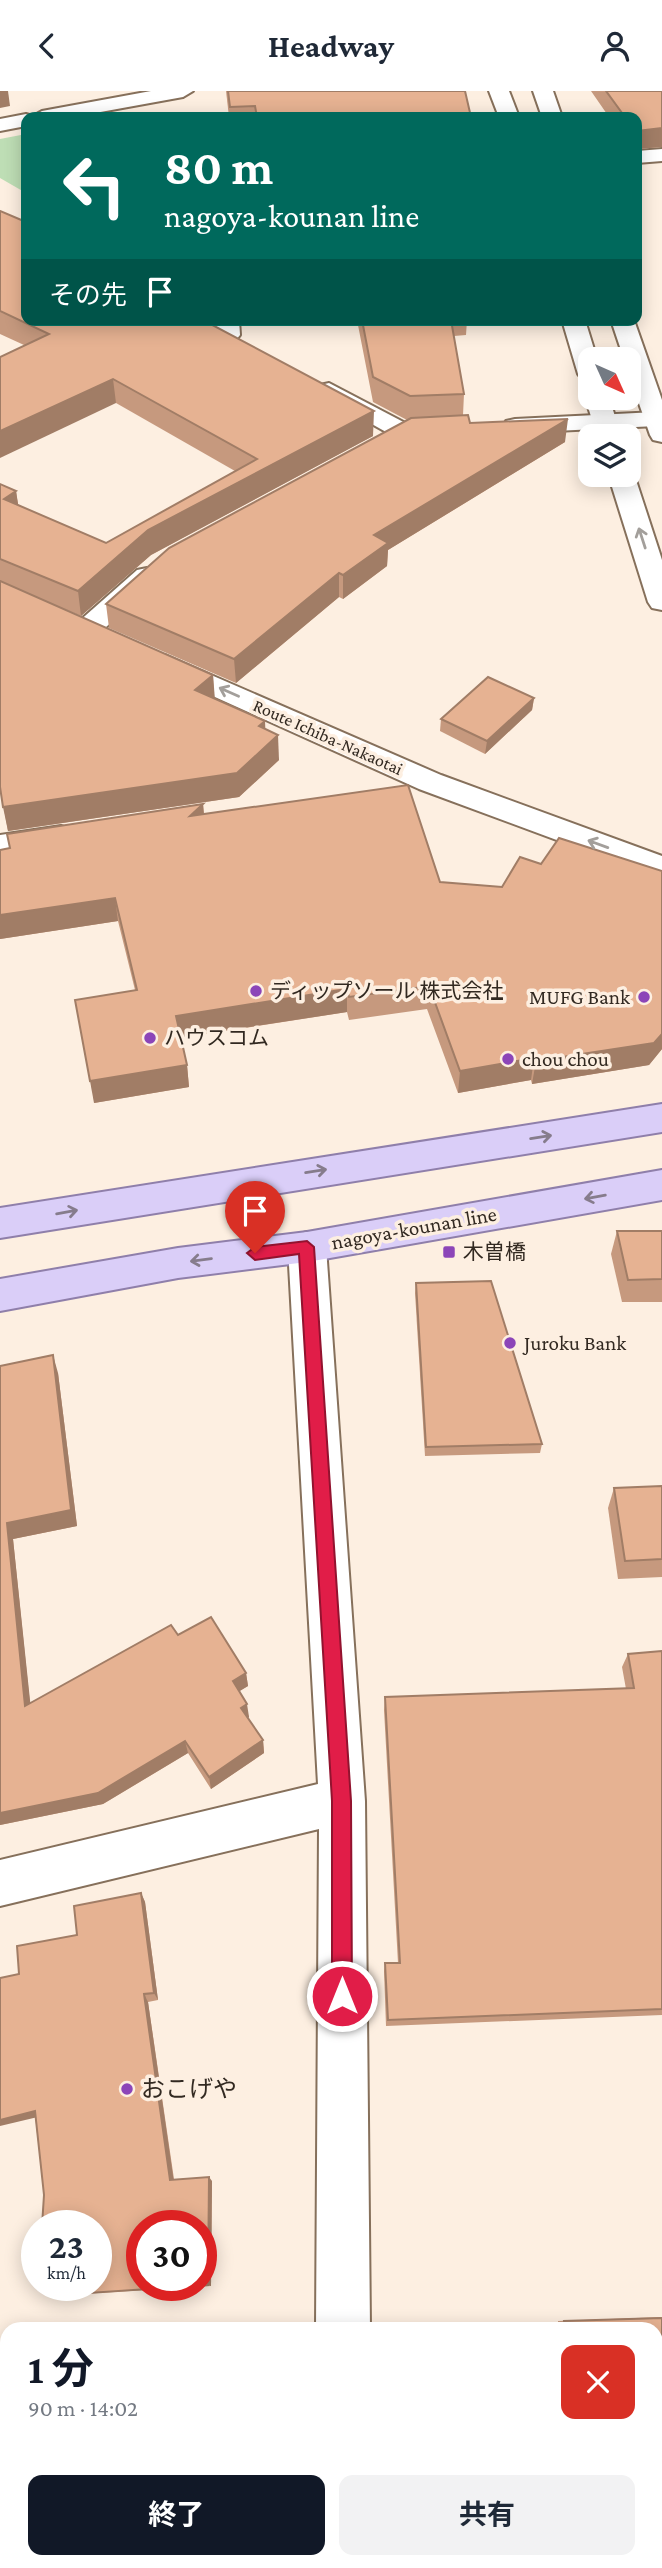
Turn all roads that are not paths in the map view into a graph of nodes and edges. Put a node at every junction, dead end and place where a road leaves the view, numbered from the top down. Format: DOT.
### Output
graph roads {
  1 [pos="183,91"];
  2 [pos="499,91"];
  3 [pos="543,91"];
  4 [pos="69,112"];
  5 [pos="507,112"];
  6 [pos="550,112"];
  7 [pos="21,121"];
  8 [pos="0,125"];
  9 [pos="662,155"];
  10 [pos="642,157"];
  11 [pos="575,326"];
  12 [pos="624,326"];
  13 [pos="228,328"];
  14 [pos="582,347"];
  15 [pos="252,348"];
  16 [pos="310,380"];
  17 [pos="603,418"];
  18 [pos="497,427"];
  19 [pos="659,427"];
  20 [pos="430,430"];
  21 [pos="404,432"];
  22 [pos="379,445"];
  23 [pos="625,487"];
  24 [pos="162,563"];
  25 [pos="662,602"];
  26 [pos="430,782"];
  27 [pos="376,790"];
  28 [pos="94,832"];
  29 [pos="0,846"];
  30 [pos="662,867"];
  31 [pos="662,1118"];
  32 [pos="662,1185"];
  33 [pos="0,1223"];
  34 [pos="307,1247"];
  35 [pos="0,1295"];
  36 [pos="342,1801"];
  37 [pos="0,1883"];
  38 [pos="343,2322"];
  1 -- 4 [label="street"];
  2 -- 5 [label="street"];
  3 -- 6 [label="street"];
  7 -- 8 [label="street"];
  9 -- 10 [label="street"];
  11 -- 14 [label="street"];
  12 -- 19 [label="street"];
  13 -- 15 [label="street"];
  16 -- 21 [label="street"];
  17 -- 18 [label="street"];
  17 -- 19 [label="street"];
  20 -- 21 [label="street"];
  21 -- 22 [label="street"];
  25 -- 23 [label="street, one-way"];
  26 -- 24 [label="street, Route Ichiba-Nakaotai, one-way"];
  26 -- 27 [label="street"];
  30 -- 26 [label="street, Route Ichiba-Nakaotai, one-way"];
  28 -- 29 [label="street"];
  33 -- 31 [label="main road, one-way"];
  32 -- 34 [label="main road, nagoya-kounan line, one-way"];
  34 -- 35 [label="main road, nagoya-kounan line, one-way"];
  34 -- 36 [label="street"];
  36 -- 37 [label="street"];
  36 -- 38 [label="street"];
}
